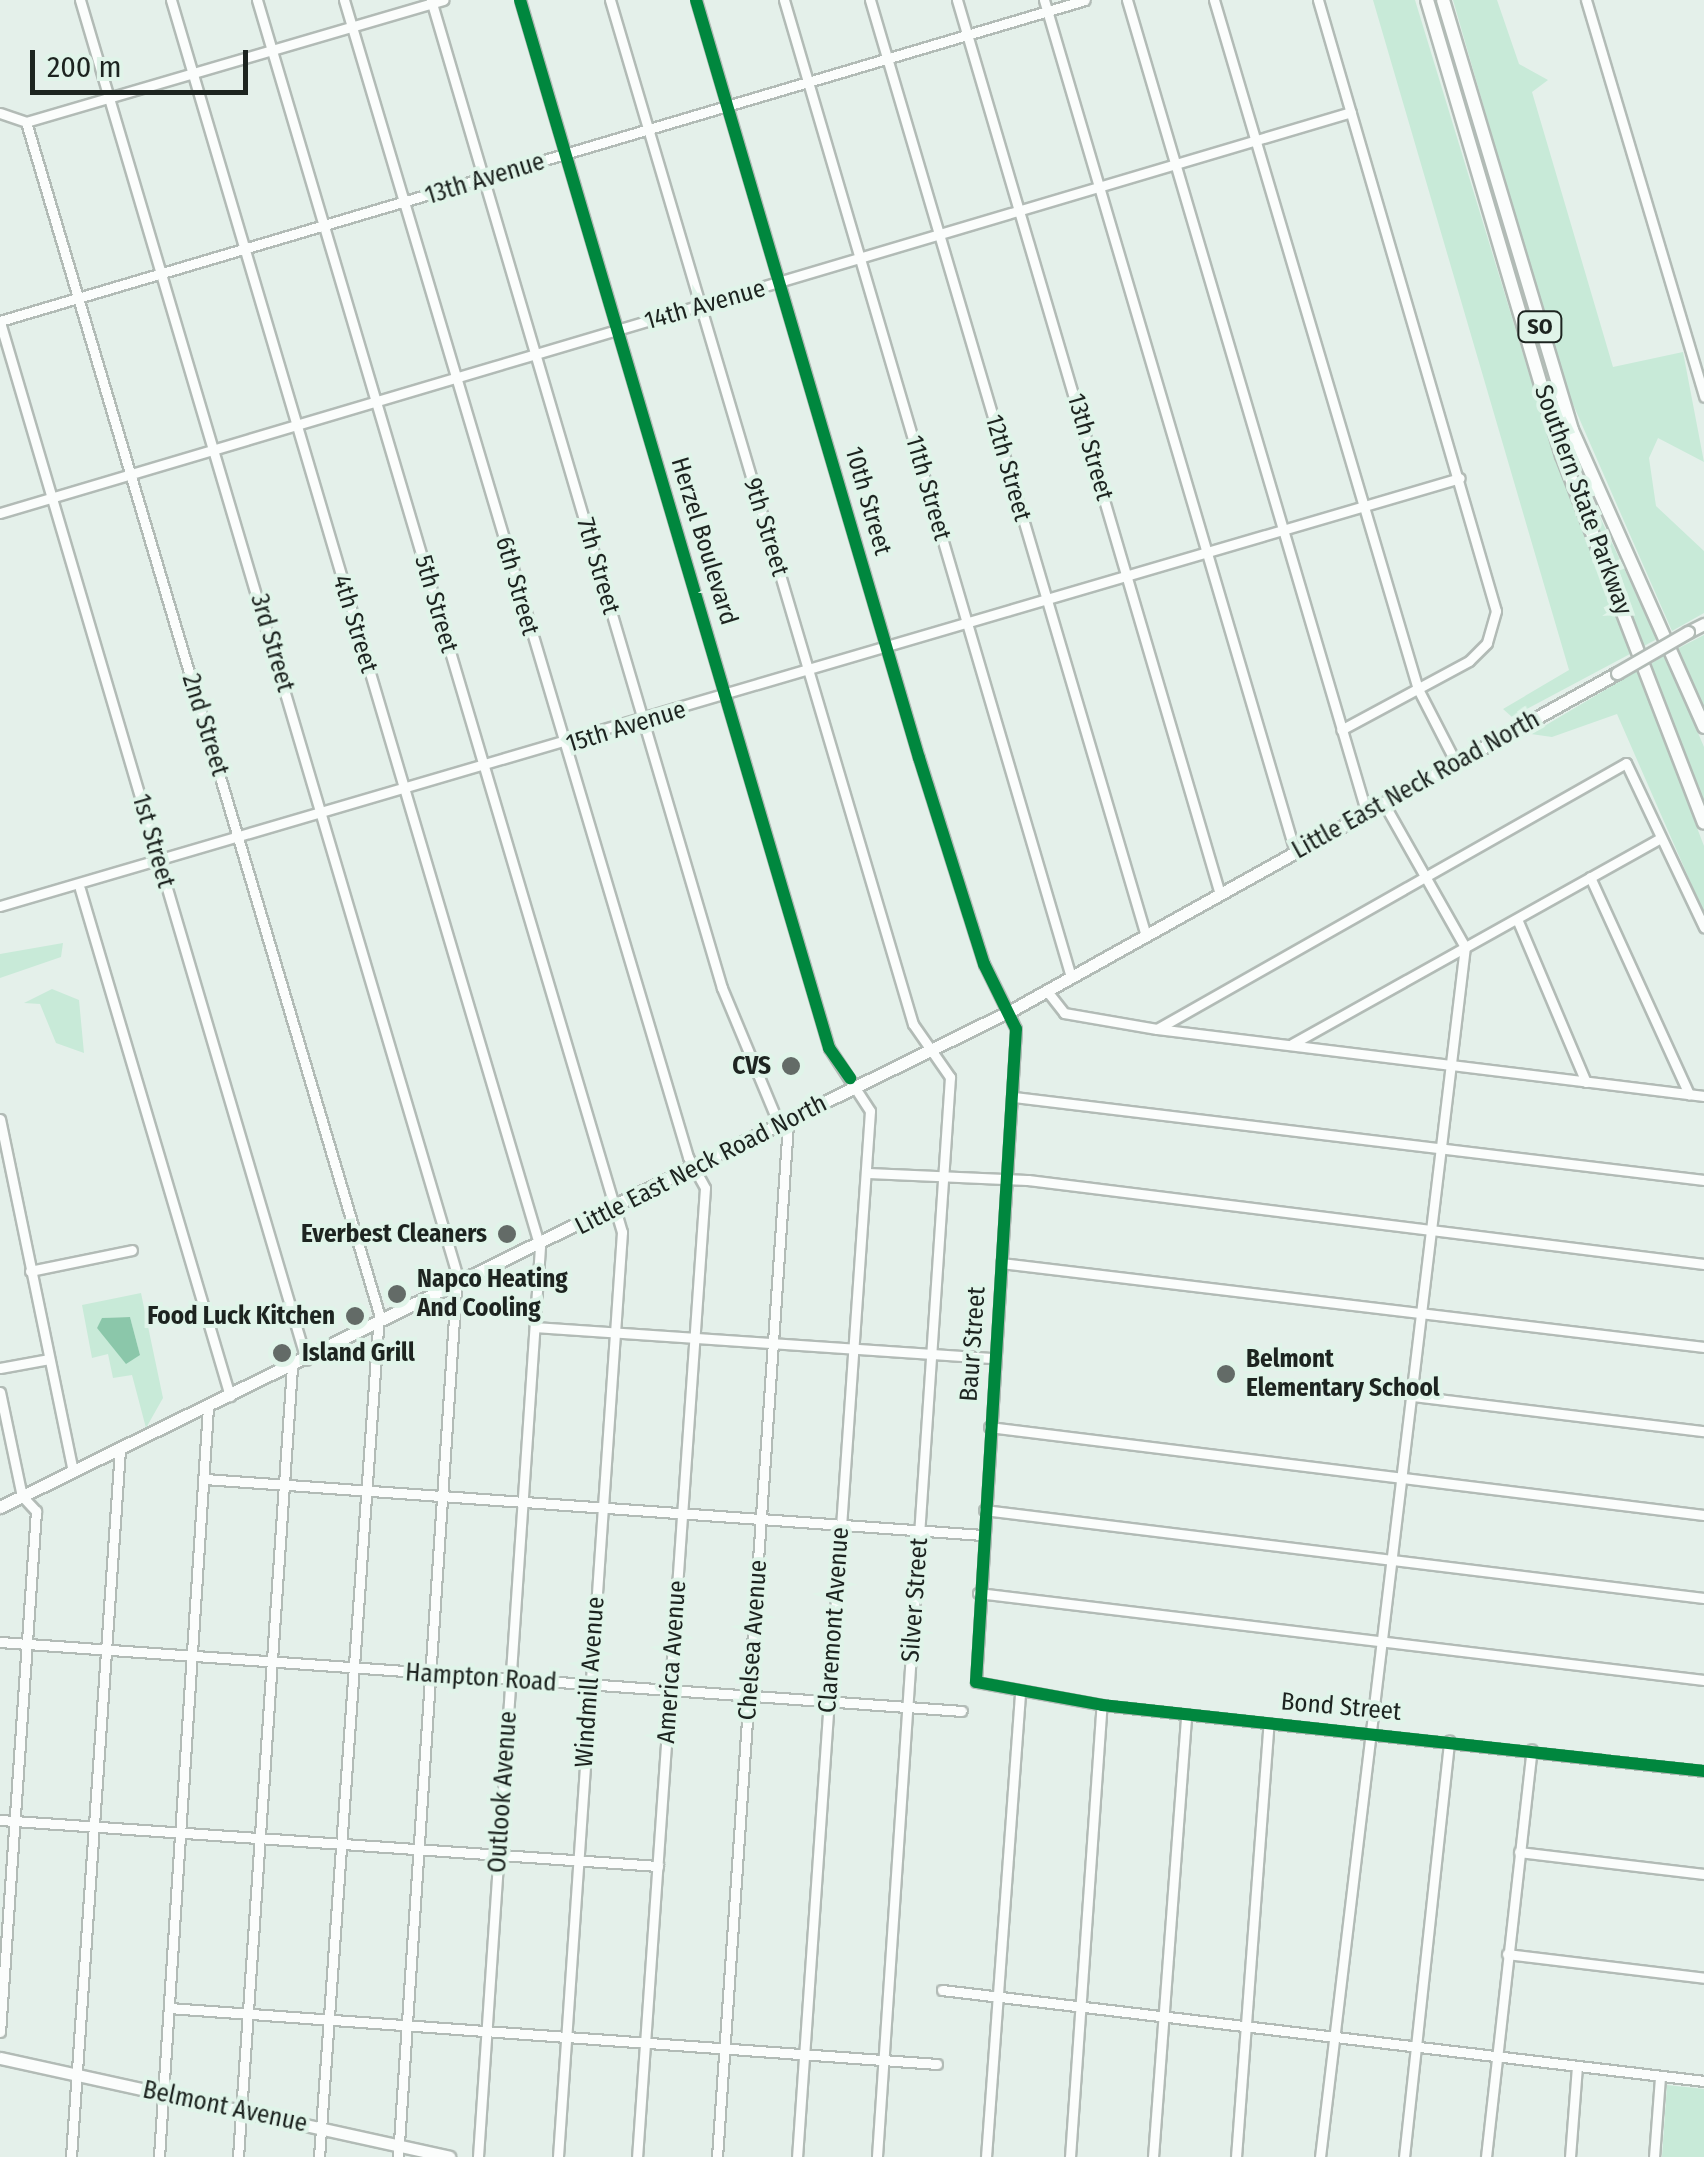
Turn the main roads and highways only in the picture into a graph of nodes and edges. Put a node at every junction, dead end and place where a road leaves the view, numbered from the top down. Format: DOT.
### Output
graph roads {
  1 [pos="1426,0"];
  2 [pos="1443,0"];
  3 [pos="1704,624"];
  4 [pos="1704,727"];
  5 [pos="1704,823"];
  6 [pos="0,1507"];
  7 [pos="0,2058"];
  8 [pos="398,2152"];
  9 [pos="449,2157"];
  1 -- 5 [label="highway, Southern State Parkway / SO"];
  2 -- 4 [label="highway, Southern State Parkway / SO"];
  3 -- 6 [label="main road, Little East Neck Road North, bridge"];
  7 -- 8 [label="main road, Belmont Avenue"];
  8 -- 9 [label="main road, Belmont Avenue"];
}
